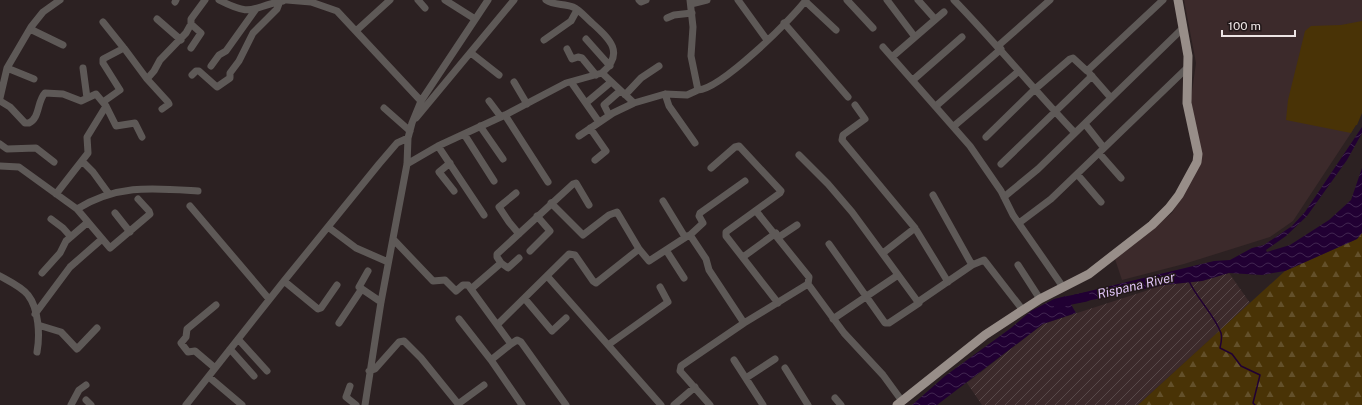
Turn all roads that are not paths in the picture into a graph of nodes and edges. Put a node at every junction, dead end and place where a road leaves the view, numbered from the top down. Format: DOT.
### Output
graph roads {
  1 [pos="60,0"];
  2 [pos="205,0"];
  3 [pos="219,0"];
  4 [pos="284,0"];
  5 [pos="390,0"];
  6 [pos="418,0"];
  7 [pos="445,0"];
  8 [pos="488,0"];
  9 [pos="514,0"];
  10 [pos="546,0"];
  11 [pos="639,0"];
  12 [pos="646,0"];
  13 [pos="707,0"];
  14 [pos="738,0"];
  15 [pos="847,0"];
  16 [pos="887,0"];
  17 [pos="918,0"];
  18 [pos="954,0"];
  19 [pos="1050,0"];
  20 [pos="1163,0"];
  21 [pos="1178,0"];
  22 [pos="310,1"];
  23 [pos="806,1"];
  24 [pos="691,2"];
  25 [pos="425,8"];
  26 [pos="256,9"];
  27 [pos="577,10"];
  28 [pos="944,12"];
  29 [pos="692,13"];
  30 [pos="667,18"];
  31 [pos="157,19"];
  32 [pos="475,19"];
  33 [pos="936,19"];
  34 [pos="104,22"];
  35 [pos="784,23"];
  36 [pos="192,24"];
  37 [pos="873,28"];
  38 [pos="1183,28"];
  39 [pos="30,29"];
  40 [pos="357,30"];
  41 [pos="836,30"];
  42 [pos="916,37"];
  43 [pos="962,37"];
  44 [pos="586,39"];
  45 [pos="181,40"];
  46 [pos="544,40"];
  47 [pos="767,40"];
  48 [pos="63,45"];
  49 [pos="123,47"];
  50 [pos="883,47"];
  51 [pos="1000,47"];
  52 [pos="191,48"];
  53 [pos="567,49"];
  54 [pos="471,53"];
  55 [pos="892,57"];
  56 [pos="211,66"];
  57 [pos="610,66"];
  58 [pos="659,66"];
  59 [pos="1188,67"];
  60 [pos="7,68"];
  61 [pos="83,68"];
  62 [pos="1019,71"];
  63 [pos="599,74"];
  64 [pos="1089,74"];
  65 [pos="192,75"];
  66 [pos="499,75"];
  67 [pos="34,79"];
  68 [pos="147,79"];
  69 [pos="913,80"];
  70 [pos="514,82"];
  71 [pos="571,82"];
  72 [pos="611,82"];
  73 [pos="698,90"];
  74 [pos="1034,90"];
  75 [pos="622,93"];
  76 [pos="665,94"];
  77 [pos="848,97"];
  78 [pos="88,98"];
  79 [pos="1111,98"];
  80 [pos="0,99"];
  81 [pos="421,101"];
  82 [pos="489,101"];
  83 [pos="586,103"];
  84 [pos="634,103"];
  85 [pos="104,104"];
  86 [pos="527,104"];
  87 [pos="855,105"];
  88 [pos="936,106"];
  89 [pos="384,108"];
  90 [pos="162,110"];
  91 [pos="1055,112"];
  92 [pos="609,115"];
  93 [pos="503,116"];
  94 [pos="599,122"];
  95 [pos="412,123"];
  96 [pos="1085,124"];
  97 [pos="480,126"];
  98 [pos="954,126"];
  99 [pos="590,128"];
  100 [pos="1075,133"];
  101 [pos="409,134"];
  102 [pos="464,134"];
  103 [pos="579,136"];
  104 [pos="142,137"];
  105 [pos="986,137"];
  106 [pos="695,143"];
  107 [pos="0,144"];
  108 [pos="438,146"];
  109 [pos="1102,151"];
  110 [pos="799,155"];
  111 [pos="503,159"];
  112 [pos="595,160"];
  113 [pos="82,161"];
  114 [pos="54,162"];
  115 [pos="450,163"];
  116 [pos="407,164"];
  117 [pos="1001,164"];
  118 [pos="0,166"];
  119 [pos="711,168"];
  120 [pos="1077,174"];
  121 [pos="1122,178"];
  122 [pos="494,181"];
  123 [pos="745,181"];
  124 [pos="548,182"];
  125 [pos="198,191"];
  126 [pos="454,191"];
  127 [pos="516,193"];
  128 [pos="56,194"];
  129 [pos="109,194"];
  130 [pos="933,195"];
  131 [pos="1004,197"];
  132 [pos="138,199"];
  133 [pos="663,201"];
  134 [pos="1102,202"];
  135 [pos="551,203"];
  136 [pos="589,205"];
  137 [pos="190,206"];
  138 [pos="77,209"];
  139 [pos="756,211"];
  140 [pos="115,213"];
  141 [pos="484,216"];
  142 [pos="537,216"];
  143 [pos="51,219"];
  144 [pos="88,222"];
  145 [pos="1019,224"];
  146 [pos="797,225"];
  147 [pos="328,227"];
  148 [pos="915,228"];
  149 [pos="130,232"];
  150 [pos="519,234"];
  151 [pos="777,235"];
  152 [pos="688,236"];
  153 [pos="71,237"];
  154 [pos="102,239"];
  155 [pos="393,239"];
  156 [pos="829,244"];
  157 [pos="639,249"];
  158 [pos="666,250"];
  159 [pos="530,251"];
  160 [pos="883,253"];
  161 [pos="743,257"];
  162 [pos="519,258"];
  163 [pos="388,262"];
  164 [pos="501,263"];
  165 [pos="972,265"];
  166 [pos="1018,265"];
  167 [pos="368,270"];
  168 [pos="42,273"];
  169 [pos="898,275"];
  170 [pos="0,276"];
  171 [pos="548,277"];
  172 [pos="684,278"];
  173 [pos="284,280"];
  174 [pos="948,282"];
  175 [pos="808,284"];
  176 [pos="337,285"];
  177 [pos="660,287"];
  178 [pos="1063,287"];
  179 [pos="471,289"];
  180 [pos="361,290"];
  181 [pos="866,297"];
  182 [pos="269,299"];
  183 [pos="525,299"];
  184 [pos="1040,299"];
  185 [pos="380,302"];
  186 [pos="778,303"];
  187 [pos="919,303"];
  188 [pos="216,305"];
  189 [pos="1022,310"];
  190 [pos="35,314"];
  191 [pos="566,318"];
  192 [pos="459,319"];
  193 [pos="833,319"];
  194 [pos="339,323"];
  195 [pos="744,323"];
  196 [pos="498,324"];
  197 [pos="38,325"];
  198 [pos="97,328"];
  199 [pos="238,339"];
  200 [pos="511,344"];
  201 [pos="608,345"];
  202 [pos="230,349"];
  203 [pos="37,352"];
  204 [pos="775,359"];
  205 [pos="491,360"];
  206 [pos="734,360"];
  207 [pos="215,368"];
  208 [pos="785,368"];
  209 [pos="267,371"];
  210 [pos="369,371"];
  211 [pos="254,376"];
  212 [pos="208,377"];
  213 [pos="746,378"];
  214 [pos="86,385"];
  215 [pos="484,385"];
  216 [pos="350,386"];
  217 [pos="695,387"];
  218 [pos="835,398"];
  219 [pos="900,403"];
  220 [pos="458,404"];
  221 [pos="71,405"];
  222 [pos="186,405"];
  223 [pos="242,405"];
  224 [pos="356,405"];
  225 [pos="365,405"];
  226 [pos="522,405"];
  227 [pos="566,405"];
  228 [pos="661,405"];
  229 [pos="674,405"];
  230 [pos="710,405"];
  231 [pos="763,405"];
  232 [pos="808,405"];
  233 [pos="841,405"];
  1 -- 39 [label="street"];
  2 -- 36 [label="street"];
  3 -- 26 [label="street"];
  4 -- 22 [label="street"];
  4 -- 26 [label="street"];
  4 -- 65 [label="street"];
  5 -- 40 [label="street"];
  6 -- 25 [label="street"];
  7 -- 32 [label="street"];
  8 -- 32 [label="street"];
  9 -- 54 [label="street"];
  10 -- 27 [label="street"];
  11 -- 12 [label="street"];
  13 -- 24 [label="street"];
  14 -- 47 [label="street"];
  15 -- 37 [label="street"];
  16 -- 42 [label="street"];
  17 -- 33 [label="street"];
  18 -- 51 [label="street"];
  19 -- 51 [label="street"];
  20 -- 64 [label="street"];
  21 -- 38 [label="main road"];
  22 -- 40 [label="street"];
  23 -- 35 [label="street"];
  23 -- 41 [label="street"];
  24 -- 29 [label="street"];
  26 -- 56 [label="street"];
  27 -- 46 [label="street"];
  27 -- 57 [label="street"];
  28 -- 33 [label="street"];
  29 -- 30 [label="street"];
  29 -- 73 [label="street"];
  31 -- 45 [label="street"];
  32 -- 81 [label="street"];
  33 -- 42 [label="street"];
  34 -- 49 [label="street"];
  35 -- 47 [label="street"];
  35 -- 77 [label="street"];
  36 -- 45 [label="street"];
  36 -- 52 [label="street"];
  38 -- 59 [label="main road"];
  38 -- 79 [label="street"];
  39 -- 48 [label="street"];
  39 -- 60 [label="street"];
  40 -- 81 [label="street"];
  42 -- 55 [label="street"];
  43 -- 69 [label="street"];
  44 -- 57 [label="street"];
  45 -- 68 [label="street"];
  47 -- 73 [label="street"];
  49 -- 68 [label="street"];
  49 -- 85 [label="street"];
  50 -- 55 [label="street"];
  51 -- 62 [label="street"];
  51 -- 88 [label="street"];
  53 -- 63 [label="street"];
  54 -- 66 [label="street"];
  54 -- 95 [label="street"];
  55 -- 69 [label="street"];
  57 -- 63 [label="street"];
  58 -- 75 [label="street"];
  59 -- 109 [label="street"];
  59 -- 178 [label="main road"];
  60 -- 67 [label="street"];
  60 -- 80 [label="street"];
  61 -- 78 [label="street"];
  62 -- 74 [label="street"];
  62 -- 98 [label="street"];
  63 -- 71 [label="street"];
  63 -- 72 [label="street"];
  64 -- 74 [label="street"];
  64 -- 79 [label="street"];
  64 -- 91 [label="street"];
  68 -- 90 [label="street"];
  69 -- 88 [label="street"];
  70 -- 86 [label="street"];
  71 -- 83 [label="street"];
  71 -- 86 [label="street"];
  72 -- 75 [label="street"];
  72 -- 83 [label="street"];
  73 -- 76 [label="street"];
  74 -- 91 [label="street"];
  74 -- 105 [label="street"];
  75 -- 84 [label="street"];
  75 -- 92 [label="street"];
  76 -- 84 [label="street"];
  76 -- 106 [label="street"];
  78 -- 80 [label="street"];
  78 -- 85 [label="street"];
  79 -- 96 [label="street"];
  81 -- 95 [label="street"];
  82 -- 93 [label="street"];
  83 -- 94 [label="street"];
  84 -- 92 [label="street"];
  85 -- 104 [label="street"];
  85 -- 113 [label="street"];
  86 -- 93 [label="street"];
  87 -- 148 [label="street"];
  88 -- 98 [label="street"];
  89 -- 101 [label="street"];
  91 -- 100 [label="street"];
  91 -- 117 [label="street"];
  92 -- 94 [label="street"];
  93 -- 97 [label="street"];
  93 -- 124 [label="street"];
  94 -- 99 [label="street"];
  95 -- 101 [label="street"];
  96 -- 100 [label="street"];
  96 -- 109 [label="street"];
  97 -- 102 [label="street"];
  97 -- 111 [label="street"];
  98 -- 131 [label="street"];
  99 -- 103 [label="street"];
  99 -- 112 [label="street"];
  100 -- 131 [label="street"];
  101 -- 116 [label="street"];
  101 -- 147 [label="street"];
  102 -- 108 [label="street"];
  102 -- 122 [label="street"];
  107 -- 114 [label="street"];
  108 -- 115 [label="street"];
  108 -- 116 [label="street"];
  109 -- 120 [label="street"];
  109 -- 121 [label="street"];
  110 -- 160 [label="street"];
  113 -- 128 [label="street"];
  113 -- 129 [label="street"];
  115 -- 126 [label="street"];
  115 -- 141 [label="street"];
  116 -- 155 [label="street"];
  118 -- 128 [label="street"];
  119 -- 139 [label="street"];
  120 -- 134 [label="street"];
  120 -- 145 [label="street"];
  123 -- 152 [label="street"];
  125 -- 129 [label="street"];
  127 -- 150 [label="street"];
  128 -- 138 [label="street"];
  129 -- 138 [label="street"];
  130 -- 165 [label="street"];
  131 -- 145 [label="street"];
  132 -- 149 [label="street"];
  133 -- 152 [label="street"];
  135 -- 136 [label="street"];
  135 -- 142 [label="street"];
  135 -- 157 [label="street"];
  137 -- 182 [label="street"];
  138 -- 144 [label="street"];
  139 -- 151 [label="street"];
  139 -- 161 [label="street"];
  140 -- 149 [label="street"];
  142 -- 150 [label="street"];
  142 -- 159 [label="street"];
  143 -- 153 [label="street"];
  144 -- 153 [label="street"];
  144 -- 154 [label="street"];
  145 -- 178 [label="street"];
  146 -- 151 [label="street"];
  147 -- 163 [label="street"];
  147 -- 173 [label="street"];
  148 -- 160 [label="street"];
  148 -- 174 [label="street"];
  149 -- 154 [label="street"];
  150 -- 164 [label="street"];
  151 -- 161 [label="street"];
  151 -- 175 [label="street"];
  152 -- 158 [label="street"];
  152 -- 195 [label="street"];
  153 -- 168 [label="street"];
  154 -- 190 [label="street"];
  155 -- 163 [label="street"];
  155 -- 179 [label="street"];
  156 -- 181 [label="street"];
  157 -- 158 [label="street"];
  157 -- 171 [label="street"];
  158 -- 172 [label="street"];
  160 -- 169 [label="street"];
  161 -- 186 [label="street"];
  162 -- 164 [label="street"];
  163 -- 185 [label="street"];
  164 -- 179 [label="street"];
  165 -- 174 [label="street"];
  165 -- 189 [label="street"];
  166 -- 184 [label="street"];
  167 -- 180 [label="street"];
  169 -- 181 [label="street"];
  169 -- 187 [label="street"];
  170 -- 190 [label="street"];
  171 -- 183 [label="street"];
  171 -- 201 [label="street"];
  173 -- 176 [label="street"];
  173 -- 182 [label="street"];
  174 -- 187 [label="street"];
  175 -- 186 [label="street"];
  175 -- 193 [label="street"];
  177 -- 201 [label="street"];
  178 -- 184 [label="main road"];
  179 -- 196 [label="street"];
  180 -- 185 [label="street"];
  180 -- 194 [label="street"];
  181 -- 187 [label="street"];
  181 -- 193 [label="street"];
  182 -- 199 [label="street"];
  183 -- 191 [label="street"];
  183 -- 196 [label="street"];
  184 -- 189 [label="main road"];
  185 -- 210 [label="street"];
  186 -- 195 [label="street"];
  188 -- 207 [label="street"];
  189 -- 219 [label="main road"];
  190 -- 197 [label="street"];
  192 -- 205 [label="street"];
  193 -- 219 [label="street"];
  195 -- 217 [label="street"];
  196 -- 200 [label="street"];
  197 -- 198 [label="street"];
  197 -- 203 [label="street"];
  199 -- 202 [label="street"];
  199 -- 209 [label="street"];
  200 -- 205 [label="street"];
  200 -- 227 [label="street"];
  201 -- 228 [label="street"];
  202 -- 207 [label="street"];
  202 -- 211 [label="street"];
  204 -- 213 [label="street"];
  205 -- 226 [label="street"];
  206 -- 213 [label="street"];
  207 -- 212 [label="street"];
  208 -- 232 [label="street"];
  210 -- 220 [label="street"];
  210 -- 225 [label="street"];
  212 -- 222 [label="street"];
  212 -- 223 [label="street"];
  213 -- 231 [label="street"];
  214 -- 221 [label="street"];
  215 -- 220 [label="street"];
  216 -- 224 [label="street"];
  217 -- 229 [label="street"];
  217 -- 230 [label="street"];
  218 -- 233 [label="street"];
}
